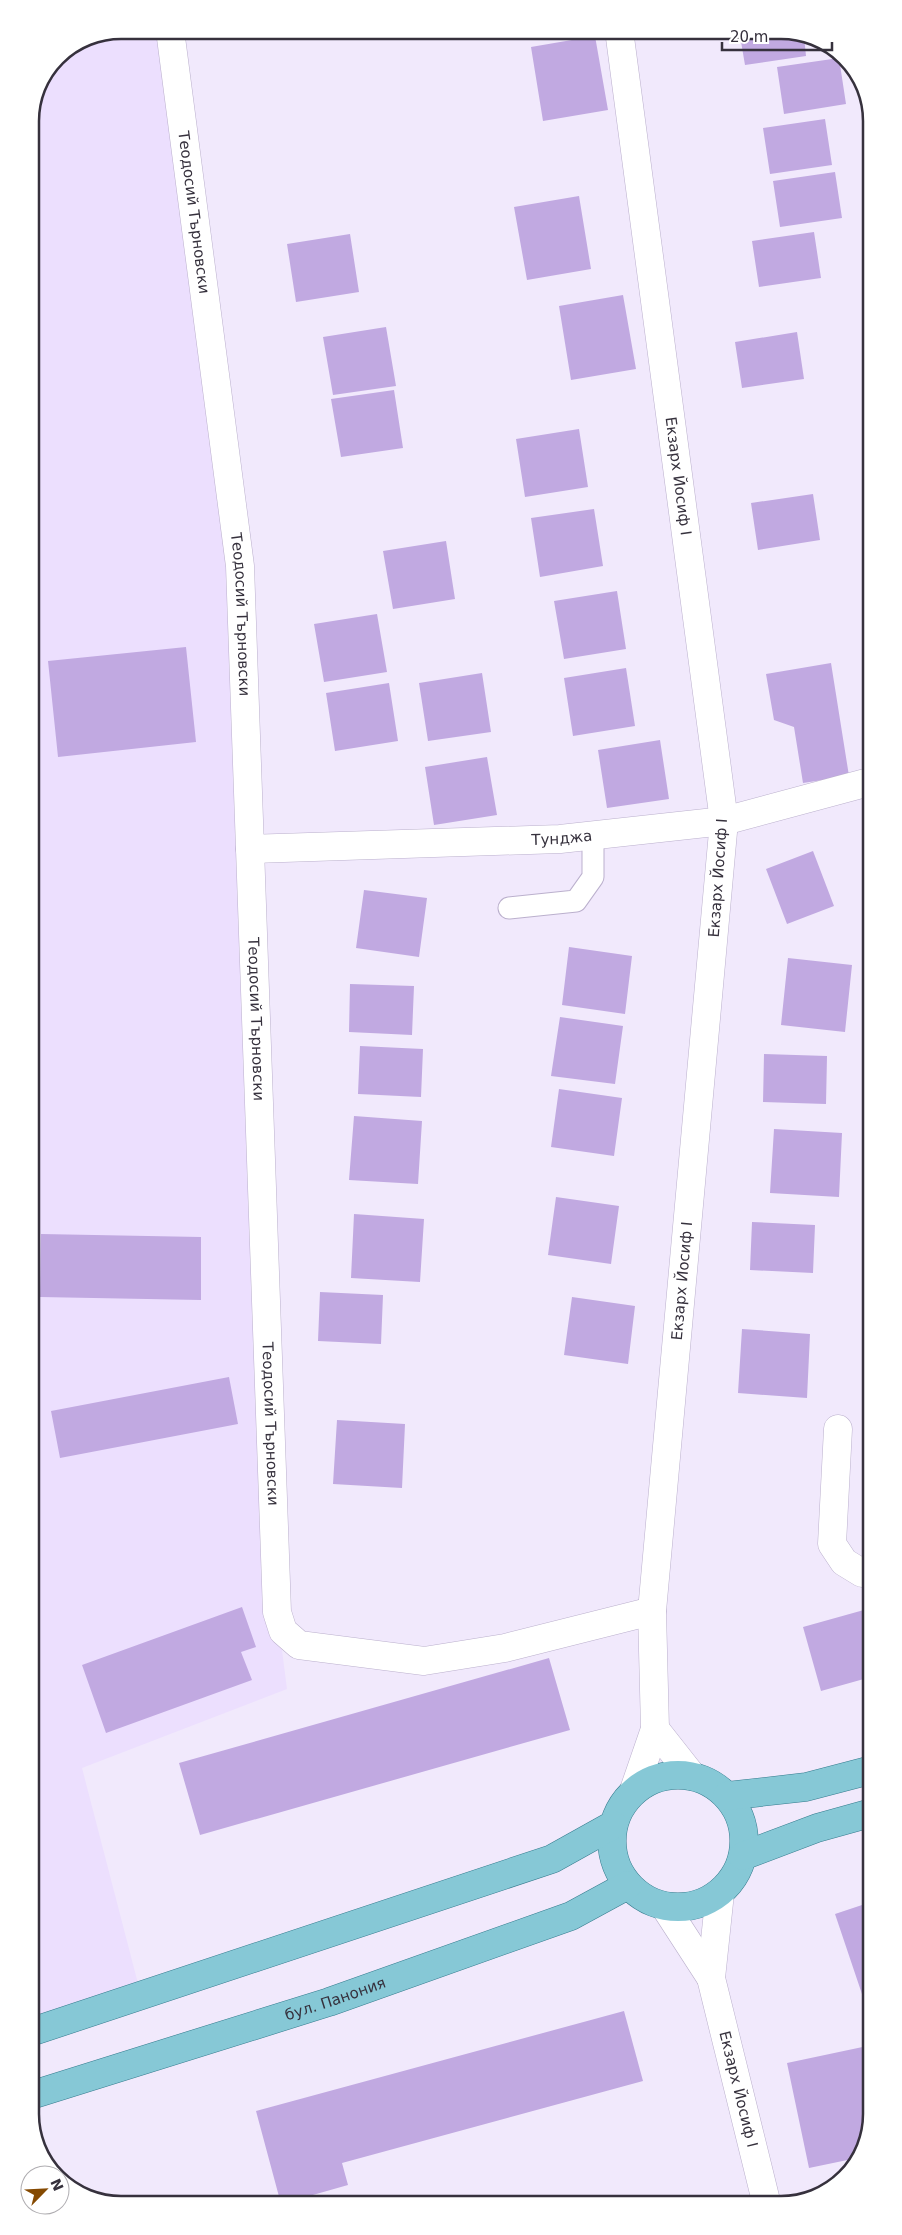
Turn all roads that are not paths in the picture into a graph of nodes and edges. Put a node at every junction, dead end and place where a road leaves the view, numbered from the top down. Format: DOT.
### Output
graph roads {
  1 [pos="171,39"];
  2 [pos="619,39"];
  3 [pos="863,784"];
  4 [pos="724,821"];
  5 [pos="593,835"];
  6 [pos="250,850"];
  7 [pos="509,908"];
  8 [pos="838,1429"];
  9 [pos="863,1572"];
  10 [pos="652,1611"];
  11 [pos="655,1729"];
  12 [pos="863,1772"];
  13 [pos="692,1776"];
  14 [pos="634,1790"];
  15 [pos="727,1796"];
  16 [pos="863,1815"];
  17 [pos="613,1825"];
  18 [pos="743,1856"];
  19 [pos="628,1885"];
  20 [pos="720,1893"];
  21 [pos="664,1907"];
  22 [pos="711,1978"];
  23 [pos="68,2019"];
  24 [pos="39,2022"];
  25 [pos="39,2029"];
  26 [pos="39,2093"];
  27 [pos="765,2196"];
  1 -- 6 [label="street, Теодосий Търновски"];
  2 -- 4 [label="street, Екзарх Йосиф I"];
  3 -- 4 [label="street, Тунджа"];
  4 -- 5 [label="street, Тунджа"];
  4 -- 10 [label="street, Екзарх Йосиф I"];
  5 -- 6 [label="street, Тунджа"];
  5 -- 7 [label="lane"];
  6 -- 10 [label="street, Теодосий Търновски"];
  8 -- 9 [label="street"];
  10 -- 11 [label="street, Екзарх Йосиф I"];
  11 -- 13 [label="street"];
  11 -- 14 [label="street, Екзарх Йосиф I"];
  12 -- 15 [label="main road"];
  13 -- 14 [label="main road"];
  13 -- 15 [label="main road"];
  14 -- 17 [label="main road"];
  15 -- 18 [label="main road"];
  16 -- 18 [label="main road"];
  17 -- 19 [label="main road"];
  17 -- 23 [label="main road"];
  18 -- 20 [label="main road"];
  19 -- 21 [label="main road"];
  19 -- 26 [label="main road, бул. Панония"];
  20 -- 21 [label="main road"];
  20 -- 22 [label="street, Екзарх Йосиф I"];
  21 -- 22 [label="street, Екзарх Йосиф I"];
  22 -- 27 [label="street, Екзарх Йосиф I"];
  23 -- 24 [label="main road"];
  23 -- 25 [label="main road"];
}
